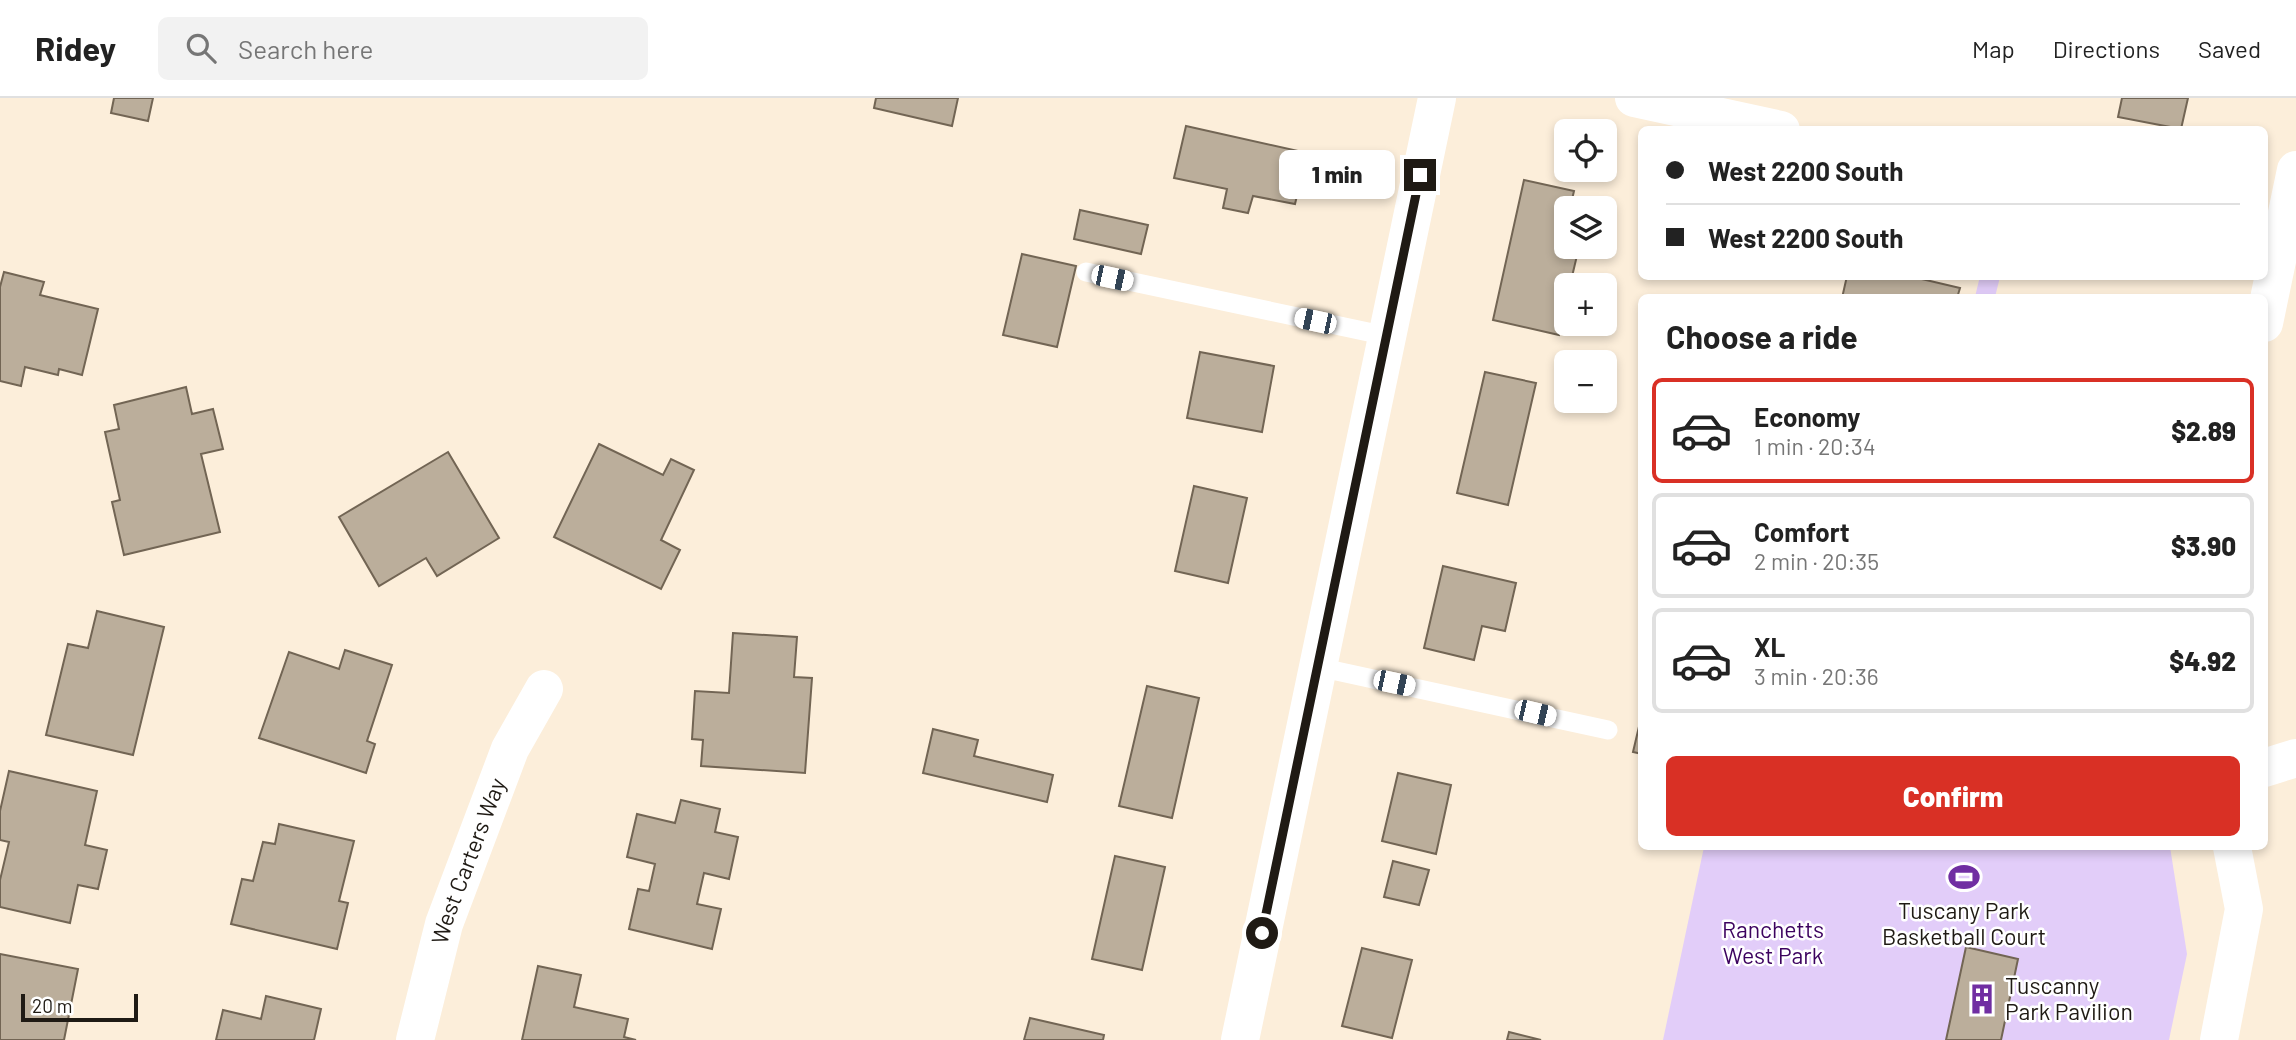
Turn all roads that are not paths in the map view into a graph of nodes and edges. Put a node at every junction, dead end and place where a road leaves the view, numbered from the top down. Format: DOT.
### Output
graph roads {
  1 [pos="1437,98"];
  2 [pos="1634,98"];
  3 [pos="1763,126"];
  4 [pos="2296,170"];
  5 [pos="2273,235"];
  6 [pos="1086,272"];
  7 [pos="2267,294"];
  8 [pos="1387,336"];
  9 [pos="1318,667"];
  10 [pos="544,689"];
  11 [pos="1608,730"];
  12 [pos="2296,758"];
  13 [pos="2268,767"];
  14 [pos="2233,850"];
  15 [pos="415,1040"];
  16 [pos="1240,1040"];
  17 [pos="2219,1040"];
  1 -- 8 [label="street"];
  2 -- 3 [label="street"];
  4 -- 5 [label="street"];
  5 -- 7 [label="street"];
  6 -- 8 [label="lane"];
  8 -- 9 [label="street"];
  9 -- 11 [label="lane"];
  9 -- 16 [label="street"];
  10 -- 15 [label="street, West Carters Way"];
  12 -- 13 [label="street"];
  14 -- 17 [label="street"];
}
